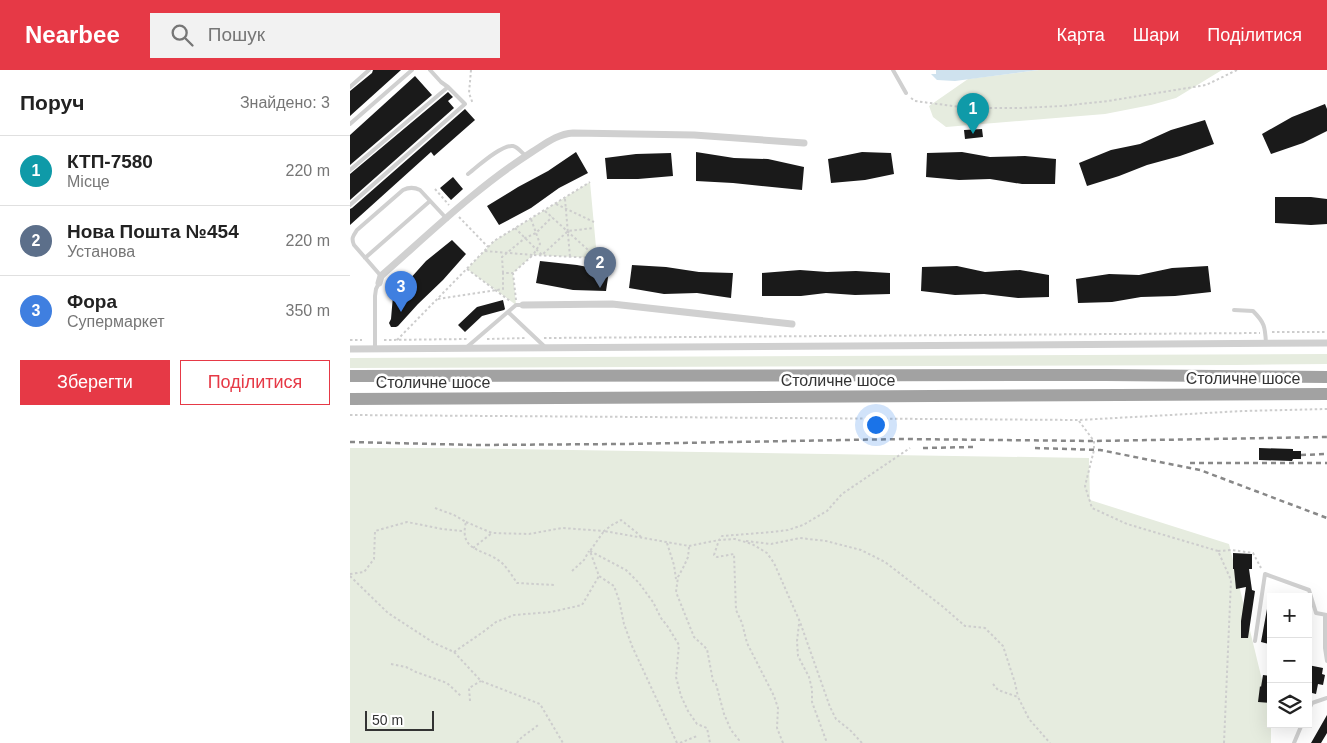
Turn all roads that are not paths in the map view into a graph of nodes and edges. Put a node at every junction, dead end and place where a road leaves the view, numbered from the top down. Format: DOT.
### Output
graph roads {
  1 [pos="369,70"];
  2 [pos="412,70"];
  3 [pos="430,70"];
  4 [pos="893,70"];
  5 [pos="448,86"];
  6 [pos="350,88"];
  7 [pos="906,93"];
  8 [pos="350,124"];
  9 [pos="804,143"];
  10 [pos="526,156"];
  11 [pos="350,170"];
  12 [pos="468,174"];
  13 [pos="430,200"];
  14 [pos="350,205"];
  15 [pos="447,219"];
  16 [pos="365,258"];
  17 [pos="380,279"];
  18 [pos="520,305"];
  19 [pos="1234,310"];
  20 [pos="508,312"];
  21 [pos="792,324"];
  22 [pos="1327,343"];
  23 [pos="1266,344"];
  24 [pos="545,347"];
  25 [pos="465,348"];
  26 [pos="350,349"];
  27 [pos="374,349"];
  28 [pos="350,376"];
  29 [pos="1327,377"];
  30 [pos="1327,394"];
  31 [pos="350,399"];
  32 [pos="1326,615"];
  33 [pos="1255,641"];
  34 [pos="1327,661"];
  35 [pos="1327,698"];
  36 [pos="1312,703"];
  37 [pos="1300,728"];
  38 [pos="1294,743"];
  1 -- 6 [label="lane"];
  2 -- 8 [label="lane"];
  3 -- 5 [label="lane"];
  4 -- 7 [label="lane"];
  5 -- 11 [label="lane"];
  5 -- 14 [label="lane"];
  9 -- 10 [label="street"];
  10 -- 12 [label="lane"];
  10 -- 15 [label="street"];
  13 -- 15 [label="lane"];
  13 -- 16 [label="lane"];
  13 -- 16 [label="lane"];
  15 -- 17 [label="street"];
  16 -- 17 [label="lane"];
  17 -- 27 [label="lane"];
  18 -- 20 [label="lane"];
  18 -- 21 [label="street"];
  19 -- 23 [label="lane"];
  20 -- 24 [label="lane"];
  20 -- 25 [label="lane"];
  22 -- 23 [label="street, Столичне шосе"];
  23 -- 24 [label="street, Столичне шосе"];
  24 -- 25 [label="street, Столичне шосе"];
  25 -- 27 [label="street, Столичне шосе"];
  26 -- 27 [label="street, Столичне шосе"];
  28 -- 29 [label="highway, Столичне шосе"];
  30 -- 31 [label="highway, Столичне шосе"];
  32 -- 33 [label="lane"];
  32 -- 34 [label="lane"];
  35 -- 36 [label="lane"];
  37 -- 38 [label="lane"];
}
